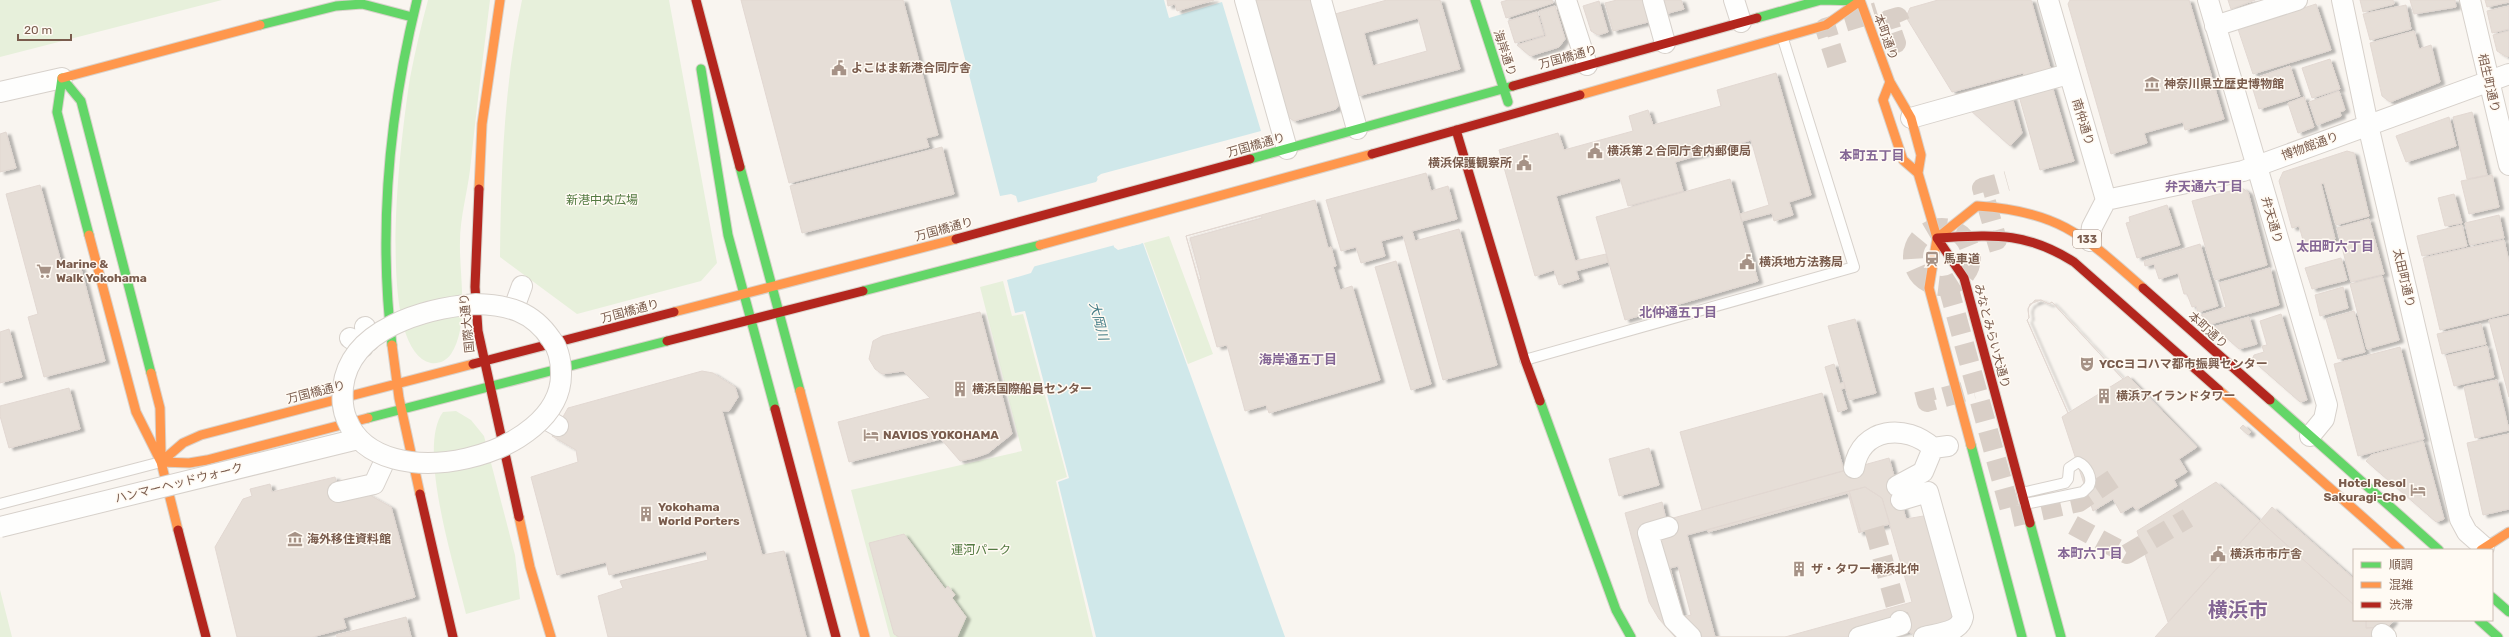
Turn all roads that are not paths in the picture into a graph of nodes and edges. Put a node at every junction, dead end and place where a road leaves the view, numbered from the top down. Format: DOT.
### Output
graph roads {
  1 [pos="417,0"];
  2 [pos="500,0"];
  3 [pos="691,0"];
  4 [pos="696,0"];
  5 [pos="1245,0"];
  6 [pos="1320,0"];
  7 [pos="1475,0"];
  8 [pos="1566,0"];
  9 [pos="1653,0"];
  10 [pos="1734,0"];
  11 [pos="1861,0"];
  12 [pos="2048,0"];
  13 [pos="2208,0"];
  14 [pos="2297,0"];
  15 [pos="2342,0"];
  16 [pos="2470,0"];
  17 [pos="412,17"];
  18 [pos="1741,22"];
  19 [pos="2215,26"];
  20 [pos="1783,38"];
  21 [pos="1665,43"];
  22 [pos="697,44"];
  23 [pos="699,58"];
  24 [pos="1587,65"];
  25 [pos="2068,74"];
  26 [pos="2509,74"];
  27 [pos="62,78"];
  28 [pos="1890,82"];
  29 [pos="2489,82"];
  30 [pos="1503,88"];
  31 [pos="0,92"];
  32 [pos="1512,114"];
  33 [pos="1911,118"];
  34 [pos="2368,125"];
  35 [pos="1357,129"];
  36 [pos="1456,130"];
  37 [pos="1287,149"];
  38 [pos="2509,165"];
  39 [pos="2256,166"];
  40 [pos="1918,172"];
  41 [pos="2106,200"];
  42 [pos="1937,238"];
  43 [pos="2090,241"];
  44 [pos="522,286"];
  45 [pos="771,287"];
  46 [pos="744,294"];
  47 [pos="514,308"];
  48 [pos="778,313"];
  49 [pos="751,320"];
  50 [pos="1525,360"];
  51 [pos="483,362"];
  52 [pos="397,384"];
  53 [pos="489,389"];
  54 [pos="402,411"];
  55 [pos="2310,436"];
  56 [pos="358,438"];
  57 [pos="386,458"];
  58 [pos="161,462"];
  59 [pos="1854,468"];
  60 [pos="1923,472"];
  61 [pos="338,492"];
  62 [pos="1928,492"];
  63 [pos="2022,493"];
  64 [pos="0,504"];
  65 [pos="2025,504"];
  66 [pos="0,527"];
  67 [pos="1668,527"];
  68 [pos="2509,532"];
  69 [pos="2399,549"];
  70 [pos="2438,549"];
  71 [pos="2482,549"];
  72 [pos="530,567"];
  73 [pos="2493,598"];
  74 [pos="2509,612"];
  75 [pos="534,614"];
  76 [pos="1900,621"];
  77 [pos="2480,621"];
  78 [pos="206,637"];
  79 [pos="454,637"];
  80 [pos="551,637"];
  81 [pos="836,637"];
  82 [pos="865,637"];
  83 [pos="1631,637"];
  84 [pos="1691,637"];
  85 [pos="1859,637"];
  86 [pos="1924,637"];
  87 [pos="2022,637"];
  88 [pos="2059,637"];
  89 [pos="2498,637"];
  1 -- 17 [label="main road"];
  2 -- 51 [label="main road, 国際大通り"];
  3 -- 22 [label="main road"];
  4 -- 45 [label="main road"];
  5 -- 37 [label="street"];
  6 -- 35 [label="street"];
  7 -- 30 [label="main road, 海岸通り"];
  8 -- 24 [label="street"];
  9 -- 21 [label="street"];
  10 -- 18 [label="street"];
  11 -- 18 [label="main road, 万国橋通り"];
  11 -- 20 [label="main road"];
  11 -- 28 [label="main road, 本町通り"];
  12 -- 25 [label="street, 南仲通り"];
  13 -- 19 [label="street, 弁天通り"];
  14 -- 19 [label="street"];
  15 -- 34 [label="street, 太田町通り"];
  16 -- 29 [label="street, 相生町通り"];
  17 -- 27 [label="main road"];
  17 -- 52 [label="main road"];
  18 -- 21 [label="main road, 万国橋通り"];
  19 -- 39 [label="street, 弁天通り"];
  20 -- 32 [label="main road"];
  20 -- 50 [label="lane"];
  21 -- 24 [label="main road, 万国橋通り"];
  23 -- 46 [label="main road"];
  24 -- 30 [label="main road, 万国橋通り"];
  25 -- 33 [label="street"];
  25 -- 41 [label="street, 南仲通り"];
  26 -- 29 [label="street, 博物館通り"];
  27 -- 31 [label="street"];
  27 -- 58 [label="main road"];
  27 -- 58 [label="main road"];
  28 -- 33 [label="main road, 本町通り"];
  28 -- 40 [label="main road"];
  29 -- 34 [label="street, 博物館通り"];
  29 -- 38 [label="street, 相生町通り"];
  30 -- 32 [label="main road, 海岸通り"];
  30 -- 35 [label="main road, 万国橋通り"];
  32 -- 36 [label="main road"];
  33 -- 40 [label="main road, 本町通り"];
  34 -- 39 [label="street, 博物館通り"];
  34 -- 71 [label="street, 太田町通り"];
  35 -- 37 [label="main road, 万国橋通り"];
  36 -- 48 [label="main road"];
  36 -- 50 [label="main road"];
  37 -- 45 [label="main road, 万国橋通り"];
  39 -- 41 [label="street, 博物館通り"];
  39 -- 55 [label="street, 弁天通り"];
  40 -- 42 [label="main road, 本町通り"];
  41 -- 43 [label="street"];
  42 -- 43 [label="main road, 本町通り / 133"];
  42 -- 63 [label="main road, みなとみらい大通り"];
  42 -- 69 [label="main road, 133"];
  42 -- 87 [label="main road"];
  43 -- 55 [label="main road, 本町通り / 133"];
  44 -- 47 [label="street"];
  45 -- 46 [label="main road, 万国橋通り"];
  45 -- 48 [label="main road"];
  46 -- 49 [label="main road"];
  46 -- 51 [label="main road, 万国橋通り"];
  47 -- 56 [label="street, bridge"];
  47 -- 57 [label="street, bridge"];
  48 -- 49 [label="main road"];
  48 -- 82 [label="main road"];
  49 -- 53 [label="main road"];
  49 -- 81 [label="main road"];
  50 -- 83 [label="main road"];
  51 -- 52 [label="main road, 万国橋通り"];
  51 -- 53 [label="main road, 国際大通り"];
  52 -- 54 [label="main road"];
  52 -- 58 [label="main road, 万国橋通り"];
  53 -- 54 [label="main road"];
  53 -- 72 [label="main road, 国際大通り"];
  54 -- 58 [label="main road"];
  54 -- 79 [label="main road"];
  55 -- 70 [label="main road, 本町通り / 133"];
  56 -- 57 [label="street, bridge"];
  56 -- 66 [label="street, ハンマーヘッドウォーク, bridge"];
  57 -- 61 [label="street"];
  58 -- 64 [label="lane"];
  58 -- 78 [label="main road"];
  59 -- 60 [label="street"];
  60 -- 62 [label="street"];
  60 -- 62 [label="street"];
  62 -- 86 [label="street"];
  63 -- 65 [label="main road, みなとみらい大通り"];
  63 -- 65 [label="lane"];
  65 -- 88 [label="main road, みなとみらい大通り"];
  67 -- 84 [label="street"];
  68 -- 71 [label="main road"];
  72 -- 75 [label="main road"];
  72 -- 80 [label="main road, 国際大通り"];
  73 -- 74 [label="main road"];
  76 -- 85 [label="street"];
  77 -- 89 [label="main road"];
}
